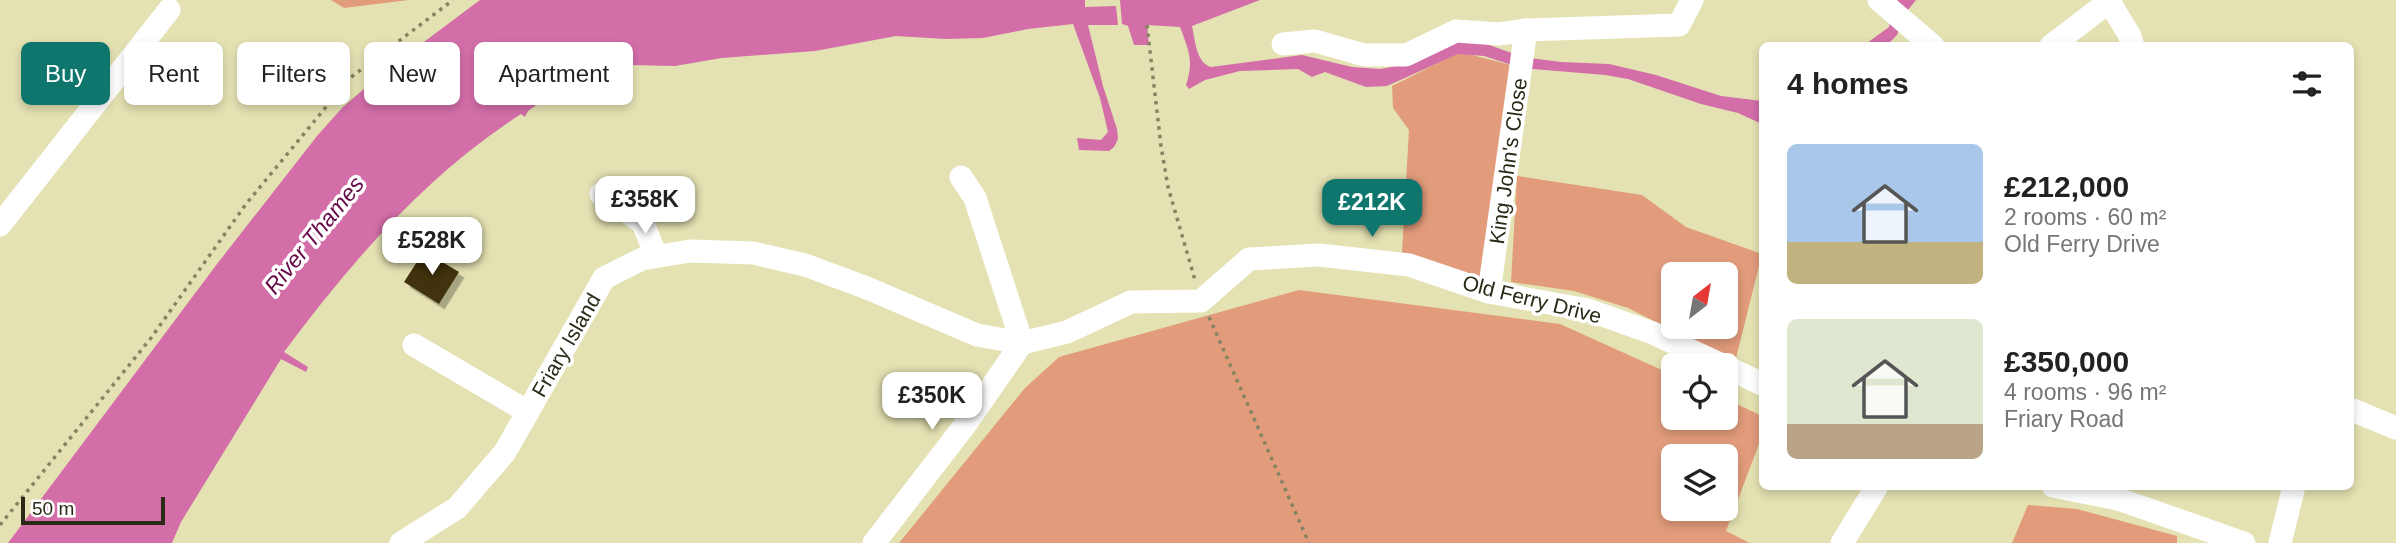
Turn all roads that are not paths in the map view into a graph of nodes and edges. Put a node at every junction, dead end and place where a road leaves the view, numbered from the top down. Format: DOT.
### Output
graph roads {
  1 [pos="1692,0"];
  2 [pos="2110,1"];
  3 [pos="1882,2"];
  4 [pos="169,10"];
  5 [pos="1526,30"];
  6 [pos="1928,42"];
  7 [pos="2057,42"];
  8 [pos="2132,42"];
  9 [pos="1283,44"];
  10 [pos="961,177"];
  11 [pos="601,194"];
  12 [pos="0,225"];
  13 [pos="656,256"];
  14 [pos="1489,292"];
  15 [pos="1022,343"];
  16 [pos="414,345"];
  17 [pos="1697,353"];
  18 [pos="1738,372"];
  19 [pos="1759,383"];
  20 [pos="2354,411"];
  21 [pos="528,412"];
  22 [pos="2396,428"];
  23 [pos="1875,490"];
  24 [pos="2073,490"];
  25 [pos="2293,490"];
  26 [pos="401,543"];
  27 [pos="874,543"];
  28 [pos="1842,543"];
  29 [pos="2244,543"];
  30 [pos="2280,543"];
  1 -- 5 [label="street"];
  2 -- 7 [label="street"];
  2 -- 8 [label="street"];
  3 -- 6 [label="street"];
  4 -- 12 [label="street"];
  5 -- 9 [label="street"];
  5 -- 14 [label="street, King John's Close"];
  10 -- 15 [label="street"];
  11 -- 13 [label="street"];
  13 -- 15 [label="street, Friary Island"];
  13 -- 21 [label="street, Friary Island"];
  14 -- 15 [label="street, Old Ferry Drive"];
  14 -- 17 [label="street, Old Ferry Drive"];
  15 -- 27 [label="street"];
  16 -- 21 [label="street"];
  18 -- 19 [label="street, Old Ferry Drive"];
  20 -- 22 [label="street"];
  21 -- 26 [label="street, Friary Island"];
  23 -- 28 [label="street"];
  24 -- 29 [label="street"];
  25 -- 30 [label="street"];
}
